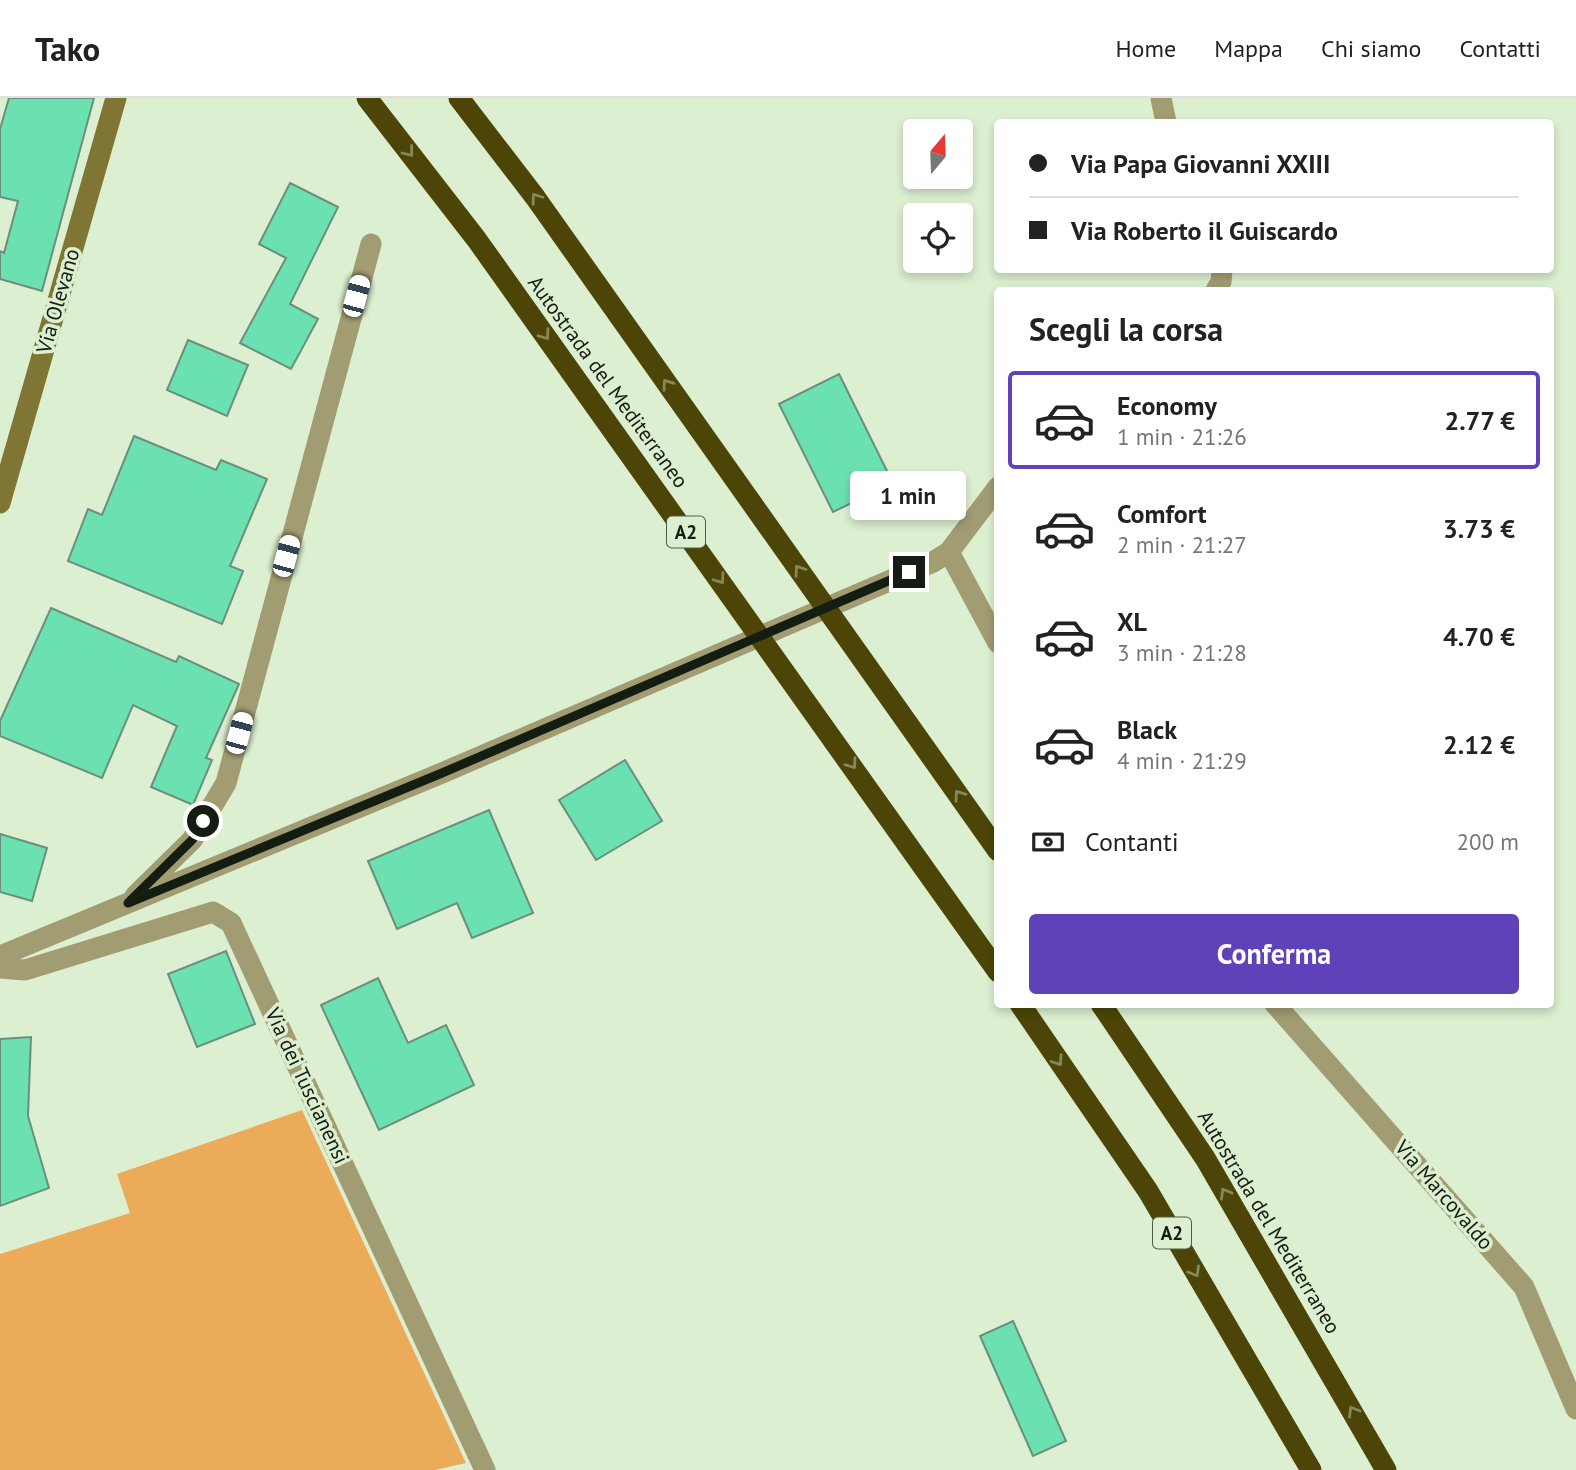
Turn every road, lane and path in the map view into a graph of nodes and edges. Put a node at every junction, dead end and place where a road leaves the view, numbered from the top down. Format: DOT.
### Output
graph roads {
  1 [pos="116,98"];
  2 [pos="367,98"];
  3 [pos="459,98"];
  4 [pos="1161,98"];
  5 [pos="1165,119"];
  6 [pos="371,244"];
  7 [pos="994,491"];
  8 [pos="0,503"];
  9 [pos="941,557"];
  10 [pos="994,637"];
  11 [pos="994,845"];
  12 [pos="128,903"];
  13 [pos="0,956"];
  14 [pos="994,966"];
  15 [pos="0,968"];
  16 [pos="1023,1008"];
  17 [pos="1104,1008"];
  18 [pos="1279,1008"];
  19 [pos="1576,1409"];
  20 [pos="485,1470"];
  21 [pos="1311,1470"];
  22 [pos="1386,1470"];
  1 -- 8 [label="street, Via Olevano"];
  2 -- 14 [label="highway, Autostrada del Mediterraneo / A2, one-way"];
  11 -- 3 [label="highway, one-way"];
  4 -- 5 [label="street"];
  6 -- 12 [label="street"];
  7 -- 9 [label="street"];
  9 -- 10 [label="street"];
  9 -- 12 [label="street"];
  12 -- 13 [label="street"];
  15 -- 20 [label="street, Via dei Tuscianensi"];
  16 -- 21 [label="highway, A2, one-way"];
  22 -- 17 [label="highway, Autostrada del Mediterraneo, one-way"];
  18 -- 19 [label="street, Via Marcovaldo"];
}
